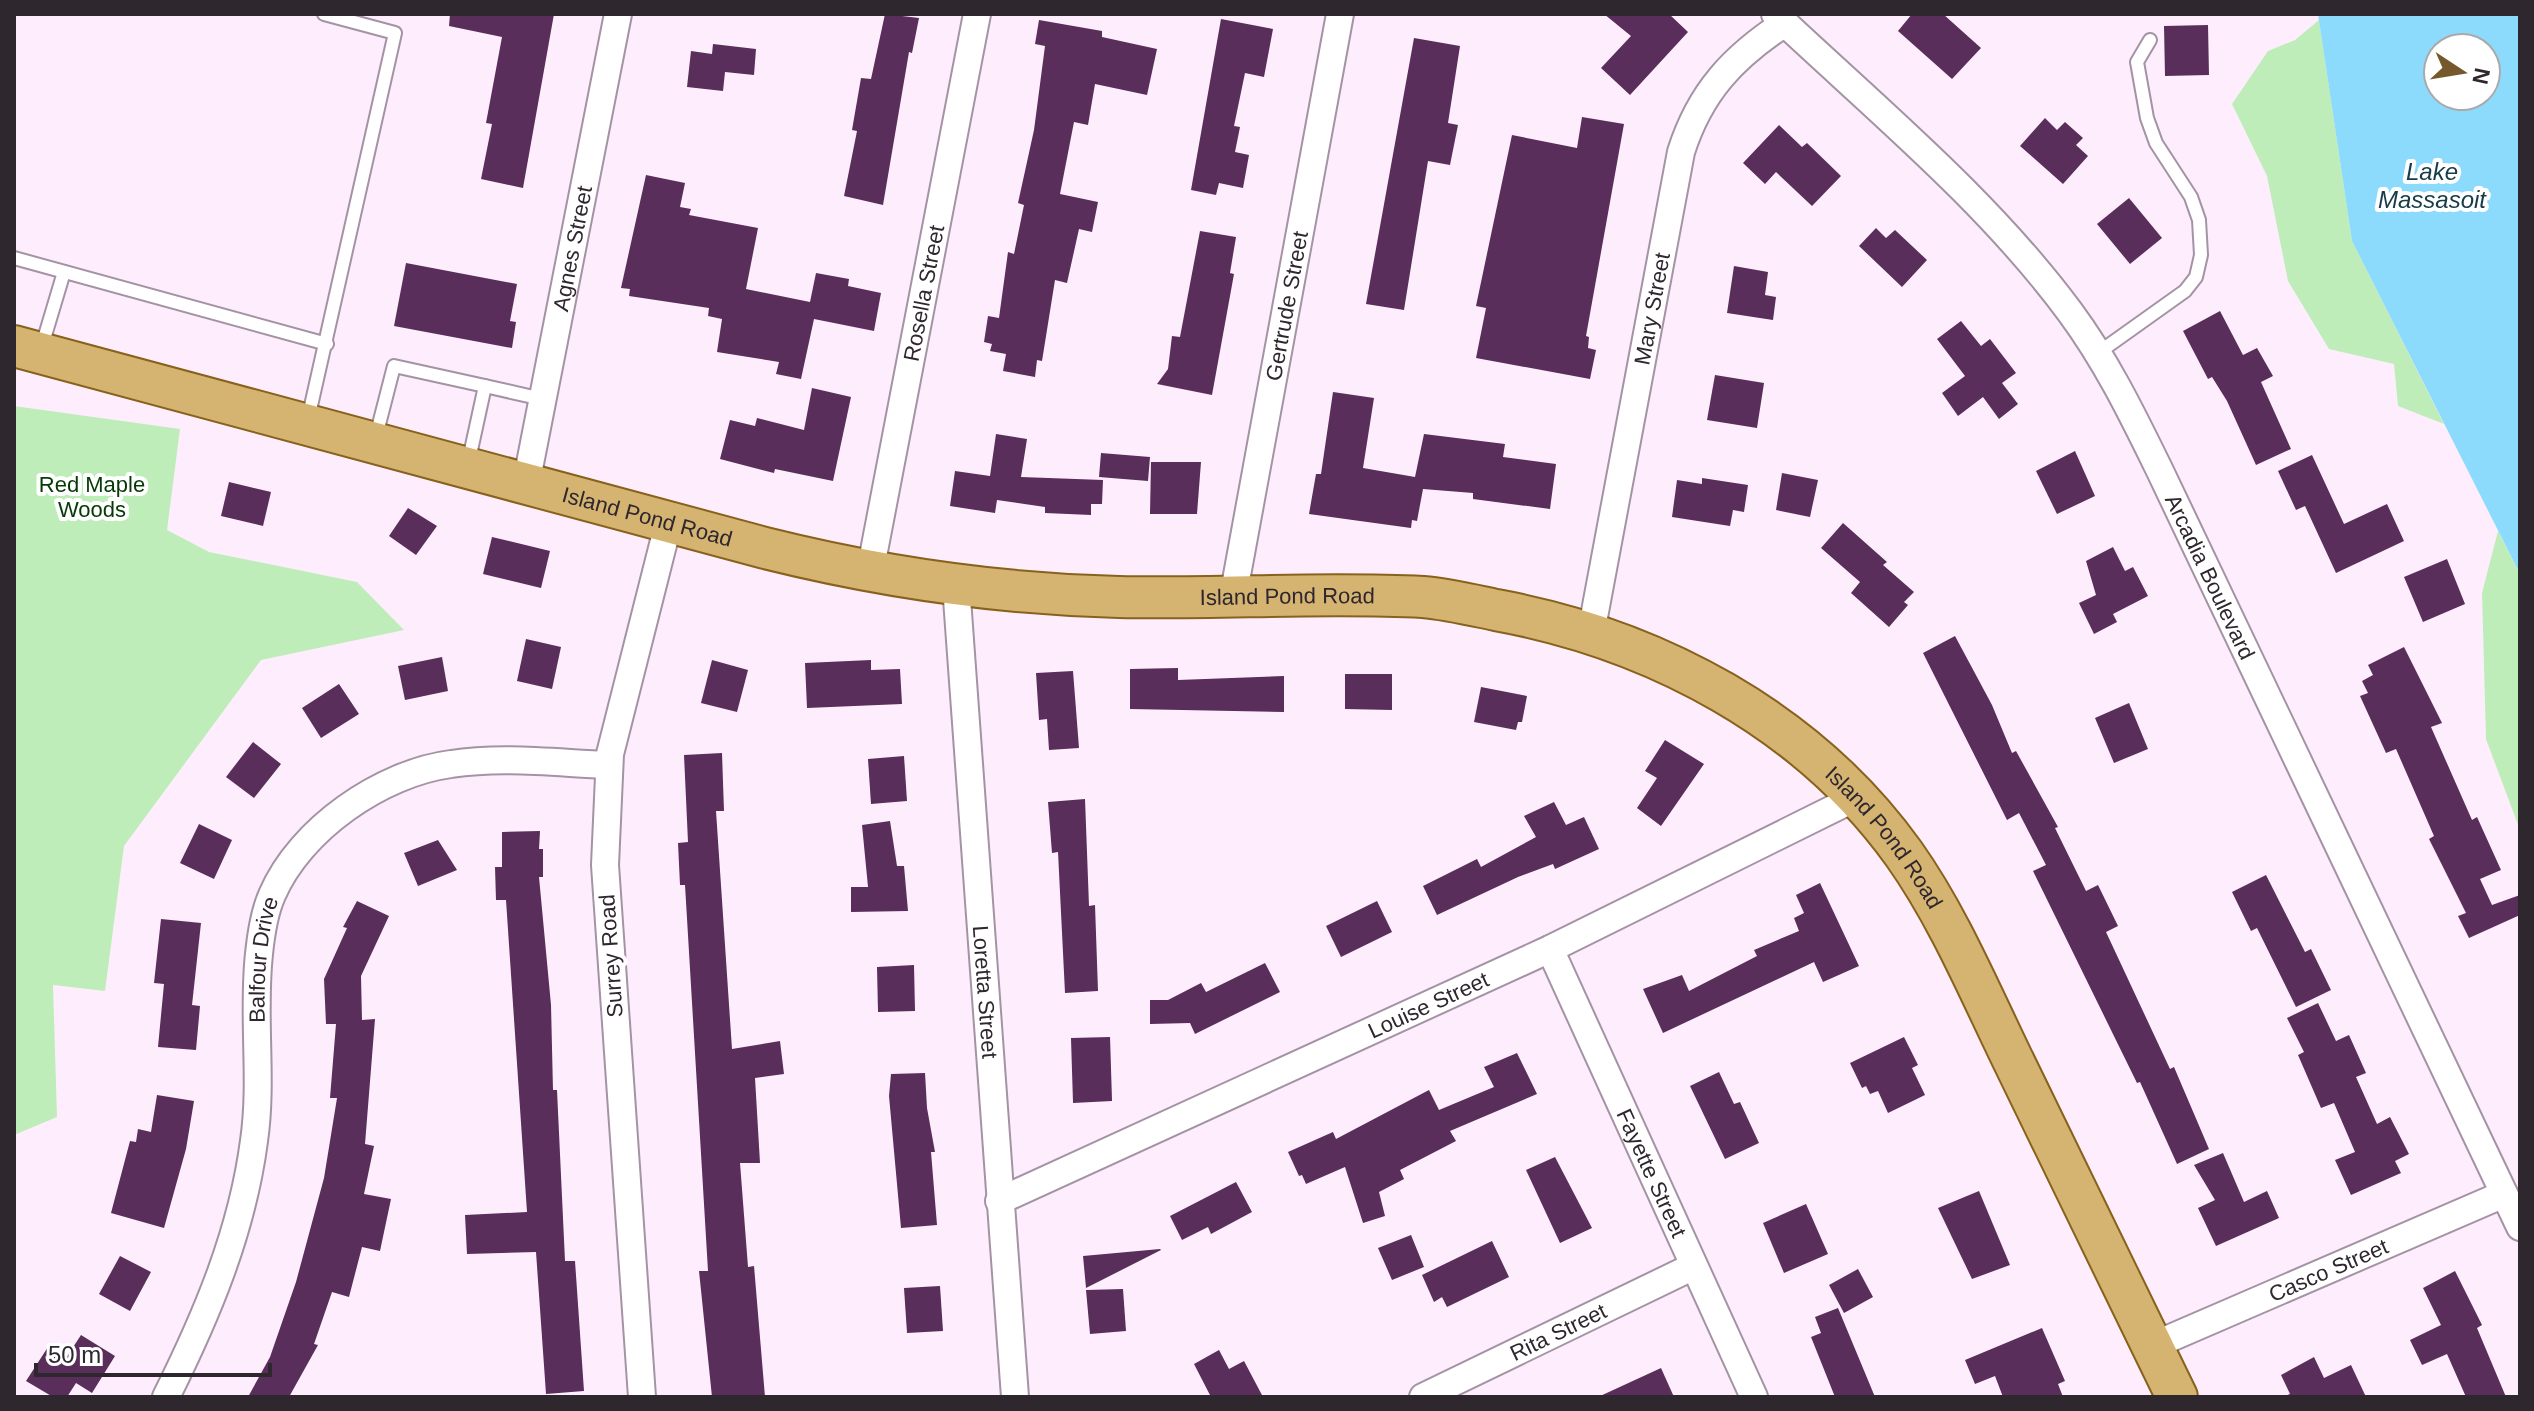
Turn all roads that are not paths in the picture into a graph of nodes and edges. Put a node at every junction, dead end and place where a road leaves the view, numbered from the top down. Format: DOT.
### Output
graph roads {
  1 [pos="324,14"];
  2 [pos="618,14"];
  3 [pos="977,14"];
  4 [pos="1340,14"];
  5 [pos="1780,19"];
  6 [pos="2150,40"];
  7 [pos="14,258"];
  8 [pos="64,272"];
  9 [pos="327,344"];
  10 [pos="27,349"];
  11 [pos="2098,353"];
  12 [pos="485,386"];
  13 [pos="542,399"];
  14 [pos="306,425"];
  15 [pos="374,444"];
  16 [pos="467,468"];
  17 [pos="526,484"];
  18 [pos="669,521"];
  19 [pos="870,572"];
  20 [pos="956,585"];
  21 [pos="1233,597"];
  22 [pos="1591,633"];
  23 [pos="608,765"];
  24 [pos="1855,798"];
  25 [pos="1550,949"];
  26 [pos="2504,1194"];
  27 [pos="999,1201"];
  28 [pos="2520,1227"];
  29 [pos="1692,1267"];
  30 [pos="2152,1346"];
  31 [pos="166,1397"];
  32 [pos="642,1397"];
  33 [pos="1015,1397"];
  34 [pos="1423,1397"];
  35 [pos="1754,1397"];
  36 [pos="2177,1397"];
  1 -- 9 [label="lane"];
  2 -- 13 [label="street, Agnes Street"];
  3 -- 19 [label="street, Rosella Street"];
  4 -- 21 [label="street, Gertrude Street"];
  5 -- 11 [label="street, Arcadia Boulevard"];
  5 -- 22 [label="street, Mary Street"];
  6 -- 11 [label="lane"];
  7 -- 8 [label="lane"];
  8 -- 9 [label="lane"];
  8 -- 10 [label="lane"];
  9 -- 14 [label="lane"];
  10 -- 14 [label="main road, Island Pond Road"];
  11 -- 26 [label="street, Arcadia Boulevard"];
  12 -- 13 [label="lane"];
  12 -- 15 [label="lane"];
  12 -- 16 [label="lane"];
  13 -- 17 [label="street, Agnes Street"];
  14 -- 15 [label="main road, Island Pond Road"];
  15 -- 16 [label="main road, Island Pond Road"];
  16 -- 17 [label="main road, Island Pond Road"];
  17 -- 18 [label="main road, Island Pond Road"];
  18 -- 19 [label="main road, Island Pond Road"];
  18 -- 23 [label="street, Surrey Road"];
  19 -- 20 [label="main road, Island Pond Road"];
  20 -- 21 [label="main road, Island Pond Road"];
  20 -- 27 [label="street, Loretta Street"];
  21 -- 22 [label="main road, Island Pond Road"];
  22 -- 24 [label="main road, Island Pond Road"];
  23 -- 31 [label="street, Balfour Drive"];
  23 -- 32 [label="street, Surrey Road"];
  24 -- 25 [label="street, Louise Street"];
  24 -- 30 [label="main road, Island Pond Road"];
  25 -- 27 [label="street, Louise Street"];
  25 -- 29 [label="street, Fayette Street"];
  26 -- 28 [label="street, Arcadia Boulevard"];
  26 -- 30 [label="street, Casco Street"];
  27 -- 33 [label="street, Loretta Street"];
  29 -- 34 [label="street, Rita Street"];
  29 -- 35 [label="street, Fayette Street"];
  30 -- 36 [label="main road, Island Pond Road"];
}
